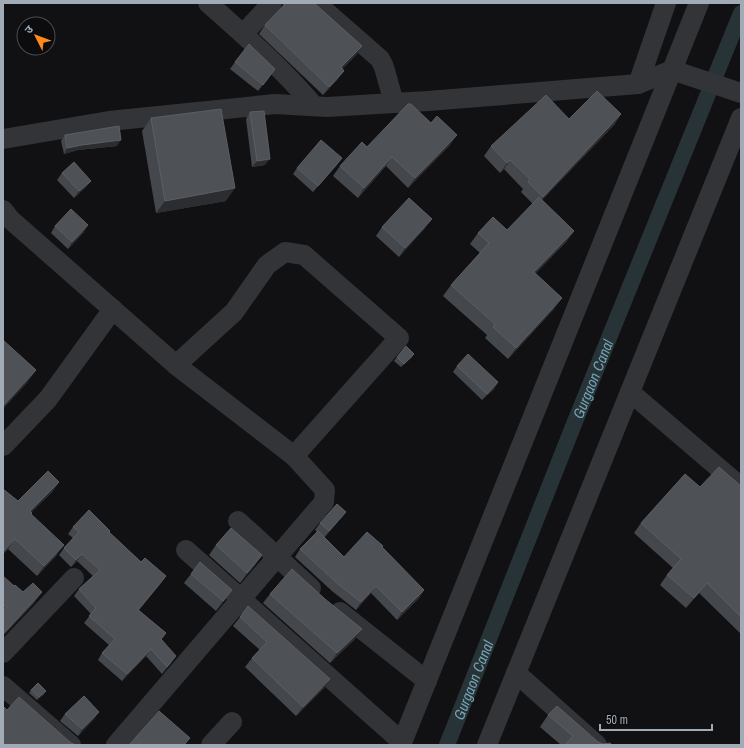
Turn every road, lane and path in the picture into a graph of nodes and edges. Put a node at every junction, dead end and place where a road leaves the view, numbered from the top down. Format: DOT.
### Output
graph roads {
  1 [pos="208,3"];
  2 [pos="272,3"];
  3 [pos="316,3"];
  4 [pos="666,3"];
  5 [pos="699,3"];
  6 [pos="243,34"];
  7 [pos="681,73"];
  8 [pos="638,84"];
  9 [pos="741,93"];
  10 [pos="394,103"];
  11 [pos="314,106"];
  12 [pos="741,118"];
  13 [pos="3,139"];
  14 [pos="3,210"];
  15 [pos="113,309"];
  16 [pos="176,366"];
  17 [pos="630,392"];
  18 [pos="3,446"];
  19 [pos="294,456"];
  20 [pos="741,487"];
  21 [pos="238,522"];
  22 [pos="186,550"];
  23 [pos="278,558"];
  24 [pos="74,578"];
  25 [pos="241,598"];
  26 [pos="3,653"];
  27 [pos="516,673"];
  28 [pos="427,681"];
  29 [pos="3,686"];
  30 [pos="232,722"];
  31 [pos="401,744"];
  32 [pos="71,745"];
  33 [pos="116,745"];
  34 [pos="211,745"];
  35 [pos="487,745"];
  36 [pos="596,745"];
  1 -- 6 [label="street"];
  2 -- 6 [label="street"];
  3 -- 10 [label="street"];
  4 -- 8 [label="street"];
  5 -- 7 [label="street"];
  6 -- 11 [label="street"];
  7 -- 8 [label="street"];
  7 -- 9 [label="street"];
  7 -- 28 [label="street"];
  8 -- 10 [label="street"];
  10 -- 11 [label="street"];
  11 -- 13 [label="street"];
  12 -- 17 [label="street"];
  14 -- 15 [label="street"];
  15 -- 16 [label="street"];
  15 -- 18 [label="street"];
  16 -- 19 [label="street"];
  16 -- 19 [label="street"];
  17 -- 20 [label="street"];
  17 -- 27 [label="street"];
  19 -- 23 [label="street"];
  21 -- 23 [label="street"];
  22 -- 25 [label="street"];
  23 -- 25 [label="street"];
  23 -- 28 [label="street"];
  24 -- 26 [label="street"];
  25 -- 31 [label="street"];
  25 -- 33 [label="street"];
  27 -- 35 [label="street"];
  27 -- 36 [label="street"];
  28 -- 31 [label="street"];
  29 -- 32 [label="street"];
  30 -- 34 [label="street"];
}
